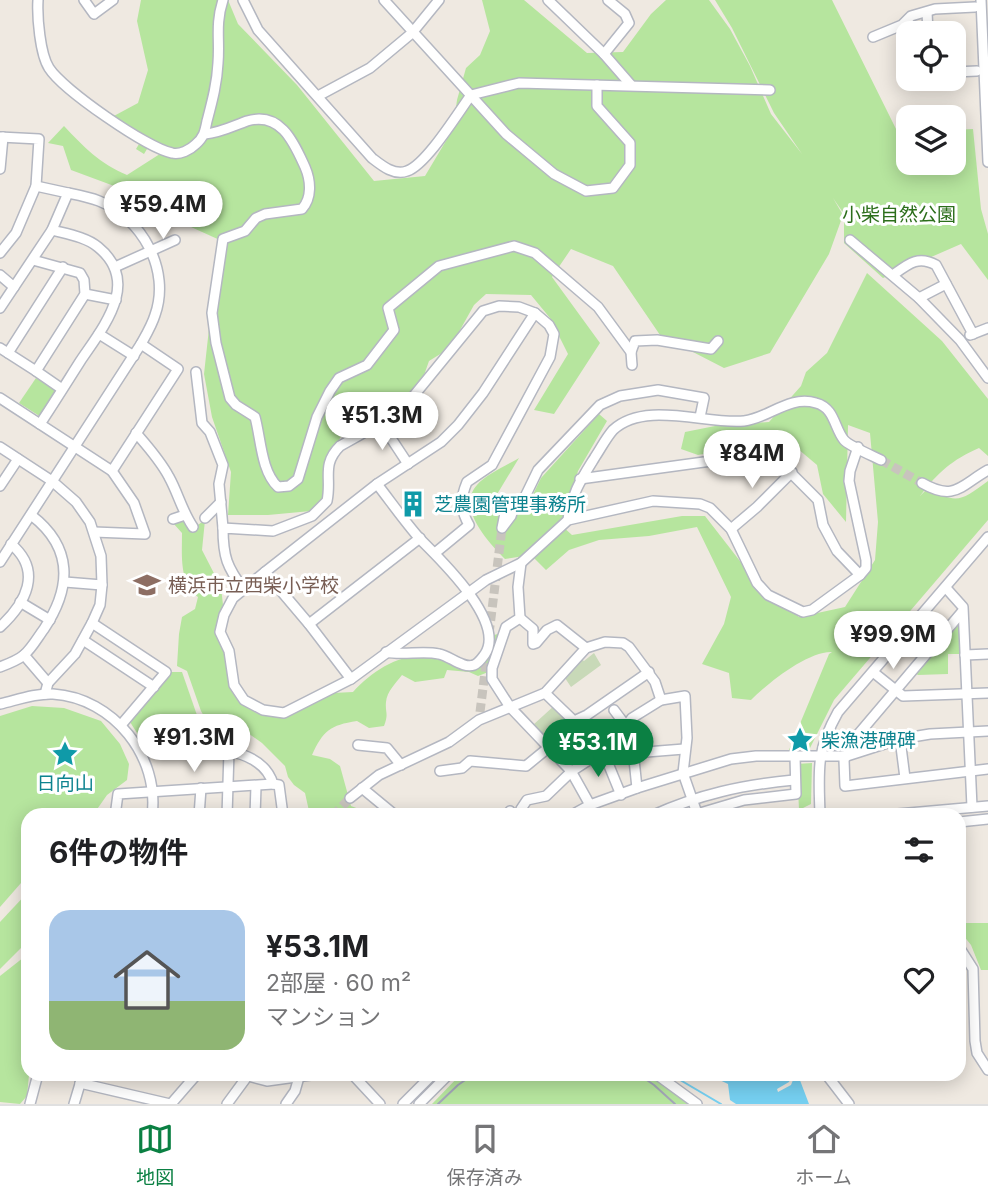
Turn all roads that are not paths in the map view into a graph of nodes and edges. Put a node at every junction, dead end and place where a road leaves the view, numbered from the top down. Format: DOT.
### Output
graph roads {
  1 [pos="38,0"];
  2 [pos="84,0"];
  3 [pos="113,0"];
  4 [pos="223,0"];
  5 [pos="243,0"];
  6 [pos="384,0"];
  7 [pos="439,0"];
  8 [pos="548,0"];
  9 [pos="608,0"];
  10 [pos="978,4"];
  11 [pos="927,12"];
  12 [pos="927,21"];
  13 [pos="412,33"];
  14 [pos="873,37"];
  15 [pos="604,54"];
  16 [pos="966,71"];
  17 [pos="977,71"];
  18 [pos="597,86"];
  19 [pos="631,86"];
  20 [pos="770,90"];
  21 [pos="471,95"];
  22 [pos="318,96"];
  23 [pos="205,134"];
  24 [pos="1,137"];
  25 [pos="988,162"];
  26 [pos="0,169"];
  27 [pos="36,186"];
  28 [pos="68,193"];
  29 [pos="52,230"];
  30 [pos="175,240"];
  31 [pos="850,240"];
  32 [pos="151,251"];
  33 [pos="0,253"];
  34 [pos="33,260"];
  35 [pos="64,267"];
  36 [pos="115,267"];
  37 [pos="0,275"];
  38 [pos="893,275"];
  39 [pos="946,284"];
  40 [pos="14,287"];
  41 [pos="85,294"];
  42 [pos="919,298"];
  43 [pos="116,300"];
  44 [pos="0,308"];
  45 [pos="536,313"];
  46 [pos="987,331"];
  47 [pos="99,334"];
  48 [pos="973,334"];
  49 [pos="960,340"];
  50 [pos="718,341"];
  51 [pos="141,344"];
  52 [pos="4,350"];
  53 [pos="631,352"];
  54 [pos="134,356"];
  55 [pos="632,365"];
  56 [pos="36,371"];
  57 [pos="196,372"];
  58 [pos="988,378"];
  59 [pos="62,390"];
  60 [pos="0,398"];
  61 [pos="700,417"];
  62 [pos="40,424"];
  63 [pos="381,424"];
  64 [pos="136,433"];
  65 [pos="75,446"];
  66 [pos="0,447"];
  67 [pos="858,447"];
  68 [pos="18,459"];
  69 [pos="881,460"];
  70 [pos="408,464"];
  71 [pos="988,470"];
  72 [pos="112,471"];
  73 [pos="792,472"];
  74 [pos="580,479"];
  75 [pos="52,481"];
  76 [pos="922,483"];
  77 [pos="377,484"];
  78 [pos="0,486"];
  79 [pos="221,502"];
  80 [pos="521,505"];
  81 [pos="185,514"];
  82 [pos="30,515"];
  83 [pos="205,518"];
  84 [pos="173,519"];
  85 [pos="568,520"];
  86 [pos="193,527"];
  87 [pos="223,528"];
  88 [pos="731,528"];
  89 [pos="94,532"];
  90 [pos="988,537"];
  91 [pos="420,538"];
  92 [pos="11,544"];
  93 [pos="435,553"];
  94 [pos="0,562"];
  95 [pos="521,563"];
  96 [pos="265,572"];
  97 [pos="860,575"];
  98 [pos="65,582"];
  99 [pos="102,585"];
  100 [pos="946,588"];
  101 [pos="244,590"];
  102 [pos="469,592"];
  103 [pos="20,601"];
  104 [pos="962,612"];
  105 [pos="520,618"];
  106 [pos="50,620"];
  107 [pos="92,623"];
  108 [pos="309,624"];
  109 [pos="0,627"];
  110 [pos="506,627"];
  111 [pos="490,633"];
  112 [pos="83,640"];
  113 [pos="586,648"];
  114 [pos="386,652"];
  115 [pos="988,654"];
  116 [pos="965,655"];
  117 [pos="24,656"];
  118 [pos="0,667"];
  119 [pos="649,672"];
  120 [pos="873,672"];
  121 [pos="351,679"];
  122 [pos="48,683"];
  123 [pos="154,687"];
  124 [pos="894,690"];
  125 [pos="545,693"];
  126 [pos="988,693"];
  127 [pos="46,694"];
  128 [pos="966,694"];
  129 [pos="660,700"];
  130 [pos="0,704"];
  131 [pos="510,707"];
  132 [pos="614,710"];
  133 [pos="121,724"];
  134 [pos="626,726"];
  135 [pos="988,731"];
  136 [pos="968,732"];
  137 [pos="623,738"];
  138 [pos="900,739"];
  139 [pos="358,745"];
  140 [pos="548,748"];
  141 [pos="684,749"];
  142 [pos="603,751"];
  143 [pos="634,753"];
  144 [pos="795,756"];
  145 [pos="820,756"];
  146 [pos="847,756"];
  147 [pos="401,765"];
  148 [pos="988,769"];
  149 [pos="970,770"];
  150 [pos="440,771"];
  151 [pos="571,774"];
  152 [pos="683,774"];
  153 [pos="905,778"];
  154 [pos="794,780"];
  155 [pos="273,784"];
  156 [pos="256,786"];
  157 [pos="742,786"];
  158 [pos="229,787"];
  159 [pos="201,788"];
  160 [pos="362,788"];
  161 [pos="637,788"];
  162 [pos="154,791"];
  163 [pos="621,795"];
  164 [pos="351,798"];
  165 [pos="692,798"];
  166 [pos="744,800"];
  167 [pos="590,805"];
  168 [pos="988,806"];
  169 [pos="972,807"];
  170 [pos="116,808"];
  171 [pos="153,808"];
  172 [pos="200,808"];
  173 [pos="228,808"];
  174 [pos="255,808"];
  175 [pos="283,808"];
  176 [pos="386,808"];
  177 [pos="522,808"];
  178 [pos="585,808"];
  179 [pos="669,808"];
  180 [pos="694,808"];
  181 [pos="716,808"];
  182 [pos="820,808"];
  183 [pos="961,808"];
  184 [pos="988,819"];
  185 [pos="966,821"];
  186 [pos="966,958"];
  187 [pos="988,1070"];
  188 [pos="36,1081"];
  189 [pos="81,1081"];
  190 [pos="89,1081"];
  191 [pos="191,1081"];
  192 [pos="243,1081"];
  193 [pos="298,1081"];
  194 [pos="359,1081"];
  195 [pos="426,1081"];
  196 [pos="442,1081"];
  197 [pos="666,1081"];
  198 [pos="831,1081"];
  199 [pos="231,1102"];
  200 [pos="30,1104"];
  201 [pos="74,1104"];
  202 [pos="171,1104"];
  203 [pos="286,1104"];
  204 [pos="380,1104"];
  205 [pos="403,1104"];
  206 [pos="419,1104"];
  207 [pos="697,1104"];
  208 [pos="849,1104"];
  1 -- 23 [label="street"];
  2 -- 3 [label="street"];
  4 -- 23 [label="street"];
  5 -- 22 [label="street"];
  6 -- 13 [label="street"];
  7 -- 13 [label="street"];
  8 -- 15 [label="street"];
  9 -- 15 [label="street"];
  10 -- 11 [label="street"];
  10 -- 25 [label="street"];
  11 -- 12 [label="street"];
  11 -- 14 [label="street"];
  13 -- 21 [label="street"];
  13 -- 22 [label="street"];
  15 -- 19 [label="street"];
  16 -- 17 [label="street"];
  18 -- 19 [label="street"];
  18 -- 21 [label="street"];
  18 -- 21 [label="street"];
  19 -- 20 [label="street"];
  21 -- 22 [label="street"];
  23 -- 53 [label="street"];
  24 -- 26 [label="street"];
  24 -- 27 [label="street"];
  27 -- 28 [label="street"];
  27 -- 33 [label="street"];
  28 -- 29 [label="street"];
  28 -- 32 [label="street"];
  29 -- 34 [label="street"];
  29 -- 36 [label="street"];
  30 -- 32 [label="street"];
  31 -- 38 [label="street"];
  32 -- 36 [label="street"];
  32 -- 51 [label="street"];
  34 -- 35 [label="street"];
  34 -- 40 [label="street"];
  35 -- 41 [label="street"];
  35 -- 52 [label="street"];
  36 -- 43 [label="street"];
  37 -- 40 [label="street"];
  38 -- 39 [label="street"];
  38 -- 42 [label="street"];
  39 -- 42 [label="street"];
  39 -- 48 [label="street"];
  40 -- 44 [label="street"];
  41 -- 43 [label="street"];
  41 -- 56 [label="street"];
  42 -- 49 [label="street"];
  43 -- 47 [label="street"];
  45 -- 63 [label="street"];
  45 -- 70 [label="street"];
  45 -- 93 [label="street"];
  46 -- 48 [label="street"];
  47 -- 54 [label="street"];
  47 -- 59 [label="street"];
  48 -- 49 [label="street"];
  49 -- 58 [label="street"];
  50 -- 53 [label="street"];
  51 -- 54 [label="street"];
  51 -- 64 [label="street"];
  52 -- 56 [label="street"];
  53 -- 55 [label="street"];
  54 -- 65 [label="street"];
  56 -- 59 [label="street"];
  57 -- 79 [label="street"];
  59 -- 62 [label="street"];
  60 -- 62 [label="street"];
  61 -- 67 [label="street"];
  61 -- 74 [label="street"];
  61 -- 80 [label="street"];
  62 -- 65 [label="street"];
  63 -- 70 [label="street"];
  63 -- 87 [label="street"];
  64 -- 72 [label="street"];
  64 -- 81 [label="street"];
  65 -- 72 [label="street"];
  65 -- 75 [label="street"];
  66 -- 68 [label="street"];
  67 -- 69 [label="street"];
  67 -- 97 [label="street"];
  68 -- 75 [label="street"];
  68 -- 78 [label="street"];
  70 -- 77 [label="street"];
  71 -- 76 [label="street"];
  72 -- 89 [label="street"];
  73 -- 74 [label="street"];
  73 -- 88 [label="street"];
  73 -- 97 [label="street"];
  74 -- 85 [label="street"];
  75 -- 82 [label="street"];
  75 -- 89 [label="street"];
  77 -- 91 [label="street"];
  77 -- 96 [label="street"];
  79 -- 83 [label="street"];
  79 -- 87 [label="street"];
  81 -- 84 [label="street"];
  81 -- 86 [label="street"];
  82 -- 92 [label="street"];
  82 -- 98 [label="street"];
  85 -- 88 [label="street"];
  85 -- 95 [label="street"];
  87 -- 101 [label="street"];
  88 -- 97 [label="street"];
  89 -- 99 [label="street"];
  90 -- 100 [label="street"];
  91 -- 93 [label="street"];
  91 -- 108 [label="street"];
  92 -- 94 [label="street"];
  92 -- 103 [label="street"];
  93 -- 102 [label="street"];
  95 -- 102 [label="street"];
  95 -- 105 [label="street"];
  96 -- 101 [label="street"];
  96 -- 108 [label="street"];
  98 -- 99 [label="street"];
  98 -- 106 [label="street"];
  99 -- 107 [label="street"];
  100 -- 104 [label="street"];
  100 -- 120 [label="street"];
  101 -- 121 [label="street"];
  102 -- 111 [label="street"];
  102 -- 114 [label="street"];
  103 -- 106 [label="street"];
  103 -- 109 [label="street"];
  104 -- 116 [label="street"];
  104 -- 124 [label="street"];
  105 -- 110 [label="street"];
  105 -- 113 [label="street"];
  106 -- 117 [label="street"];
  107 -- 112 [label="street"];
  107 -- 123 [label="street"];
  108 -- 121 [label="street"];
  110 -- 111 [label="street"];
  110 -- 131 [label="street"];
  111 -- 114 [label="street"];
  112 -- 122 [label="street"];
  112 -- 123 [label="street"];
  113 -- 119 [label="street"];
  113 -- 125 [label="street"];
  114 -- 121 [label="street"];
  115 -- 116 [label="street"];
  116 -- 128 [label="street"];
  117 -- 118 [label="street"];
  117 -- 122 [label="street"];
  119 -- 125 [label="street"];
  119 -- 129 [label="street"];
  120 -- 124 [label="street"];
  120 -- 145 [label="street"];
  122 -- 127 [label="street"];
  123 -- 133 [label="street"];
  124 -- 128 [label="street"];
  124 -- 146 [label="street"];
  125 -- 131 [label="street"];
  126 -- 128 [label="street"];
  127 -- 130 [label="street"];
  127 -- 133 [label="street"];
  128 -- 136 [label="street"];
  129 -- 134 [label="street"];
  129 -- 141 [label="street"];
  131 -- 140 [label="street"];
  131 -- 147 [label="street"];
  132 -- 134 [label="street"];
  133 -- 162 [label="street"];
  134 -- 137 [label="street"];
  135 -- 136 [label="street"];
  136 -- 138 [label="street"];
  136 -- 149 [label="street"];
  137 -- 142 [label="street"];
  137 -- 143 [label="street"];
  138 -- 146 [label="street"];
  138 -- 153 [label="street"];
  139 -- 147 [label="street"];
  140 -- 150 [label="street"];
  140 -- 151 [label="street"];
  141 -- 143 [label="street"];
  141 -- 152 [label="street"];
  142 -- 151 [label="street"];
  142 -- 163 [label="street"];
  143 -- 161 [label="street"];
  144 -- 145 [label="street"];
  144 -- 152 [label="street"];
  144 -- 154 [label="street"];
  145 -- 146 [label="street"];
  145 -- 182 [label="street"];
  146 -- 153 [label="street"];
  147 -- 160 [label="street"];
  148 -- 149 [label="street"];
  149 -- 153 [label="street"];
  149 -- 169 [label="street"];
  151 -- 167 [label="street"];
  151 -- 177 [label="street"];
  152 -- 161 [label="street"];
  152 -- 165 [label="street"];
  154 -- 157 [label="street"];
  154 -- 166 [label="street"];
  155 -- 156 [label="street"];
  155 -- 158 [label="street"];
  155 -- 175 [label="street"];
  156 -- 158 [label="street"];
  156 -- 174 [label="street"];
  157 -- 165 [label="street"];
  157 -- 166 [label="street"];
  158 -- 159 [label="street"];
  158 -- 173 [label="street"];
  159 -- 162 [label="street"];
  159 -- 172 [label="street"];
  160 -- 164 [label="street"];
  160 -- 176 [label="street"];
  161 -- 163 [label="street"];
  162 -- 170 [label="street"];
  162 -- 171 [label="street"];
  163 -- 167 [label="street"];
  165 -- 179 [label="street"];
  165 -- 180 [label="street"];
  166 -- 181 [label="street"];
  167 -- 178 [label="street"];
  168 -- 169 [label="street"];
  169 -- 183 [label="street"];
  184 -- 185 [label="street"];
  186 -- 187 [label="street"];
  188 -- 200 [label="street"];
  189 -- 201 [label="street"];
  190 -- 202 [label="street"];
  191 -- 202 [label="street"];
  192 -- 199 [label="street"];
  193 -- 203 [label="street"];
  194 -- 204 [label="street"];
  195 -- 205 [label="street"];
  196 -- 206 [label="street"];
  197 -- 207 [label="street"];
  198 -- 208 [label="street"];
}
